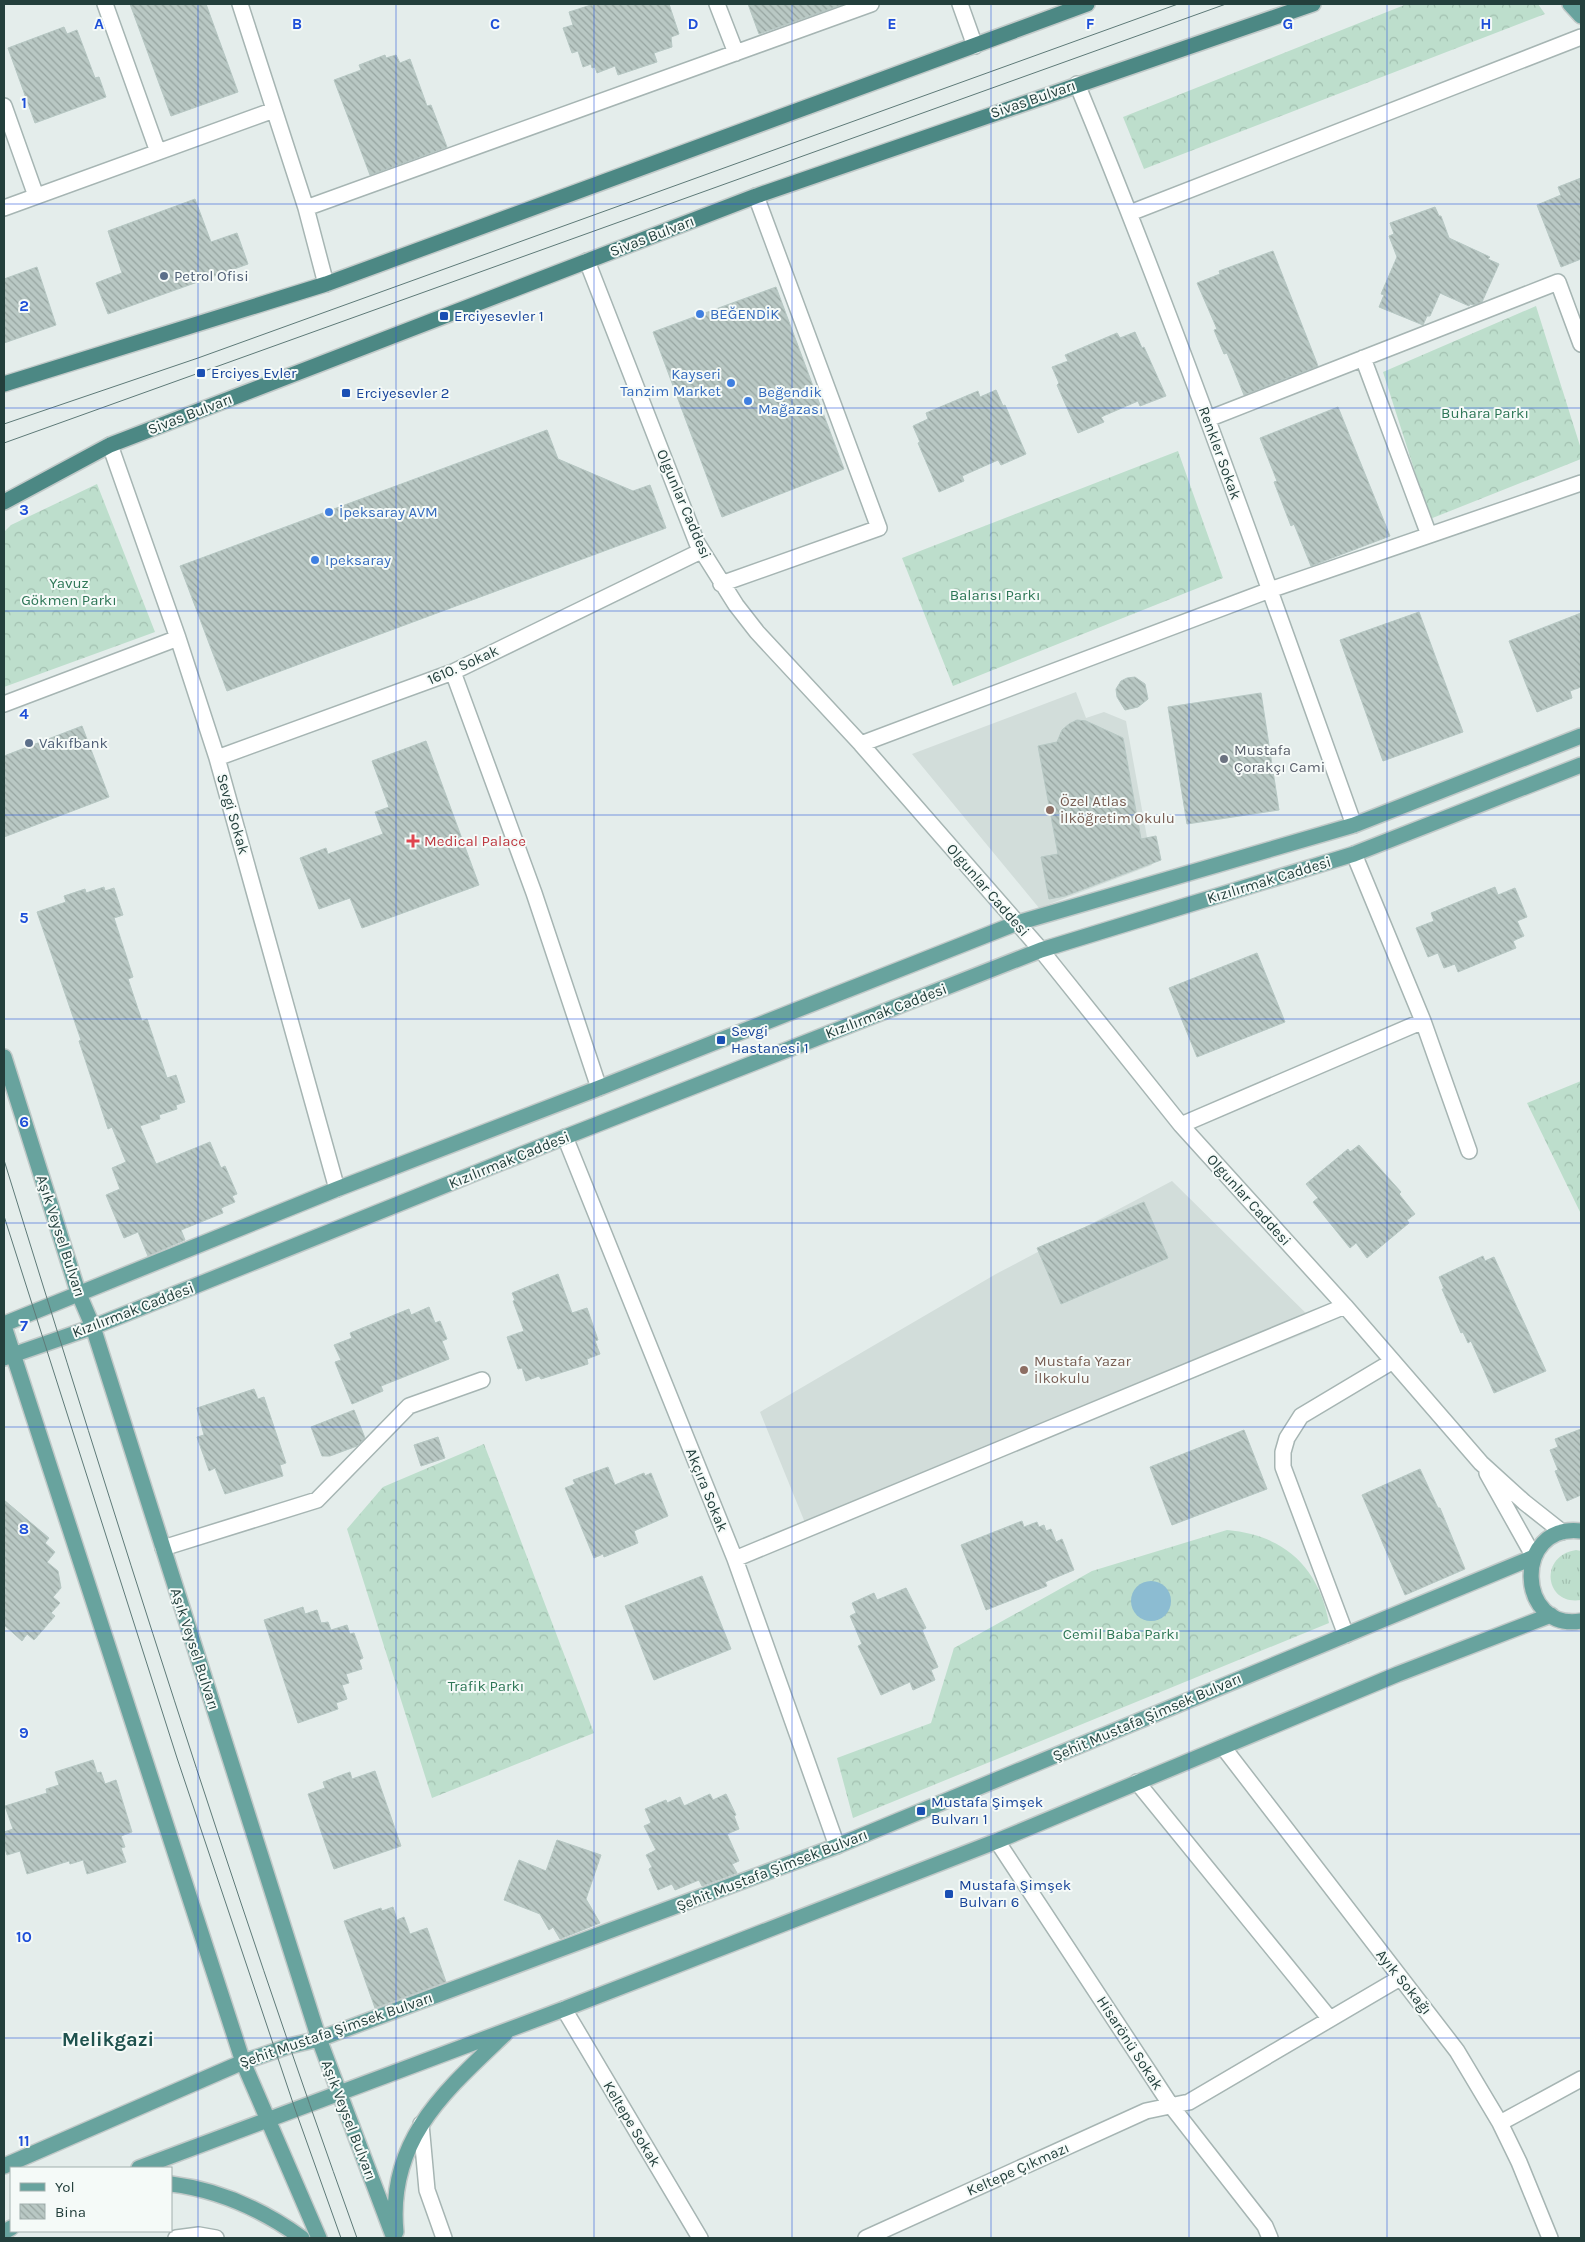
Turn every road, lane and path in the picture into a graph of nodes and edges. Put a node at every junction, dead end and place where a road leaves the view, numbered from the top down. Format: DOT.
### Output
graph roads {
  1 [pos="105,4"];
  2 [pos="240,4"];
  3 [pos="717,4"];
  4 [pos="871,4"];
  5 [pos="960,4"];
  6 [pos="1087,4"];
  7 [pos="1313,4"];
  8 [pos="1570,4"];
  9 [pos="1581,16"];
  10 [pos="1581,37"];
  11 [pos="975,46"];
  12 [pos="736,53"];
  13 [pos="1077,84"];
  14 [pos="4,106"];
  15 [pos="274,110"];
  16 [pos="158,152"];
  17 [pos="36,196"];
  18 [pos="756,196"];
  19 [pos="4,208"];
  20 [pos="306,208"];
  21 [pos="1130,213"];
  22 [pos="587,261"];
  23 [pos="326,284"];
  24 [pos="1581,344"];
  25 [pos="1363,358"];
  26 [pos="4,384"];
  27 [pos="1208,419"];
  28 [pos="110,445"];
  29 [pos="1581,483"];
  30 [pos="4,502"];
  31 [pos="1430,535"];
  32 [pos="701,551"];
  33 [pos="721,584"];
  34 [pos="1270,590"];
  35 [pos="178,638"];
  36 [pos="452,672"];
  37 [pos="4,704"];
  38 [pos="1581,736"];
  39 [pos="861,744"];
  40 [pos="217,758"];
  41 [pos="1581,765"];
  42 [pos="1354,826"];
  43 [pos="1354,854"];
  44 [pos="1017,923"];
  45 [pos="1041,950"];
  46 [pos="1423,1021"];
  47 [pos="4,1058"];
  48 [pos="599,1088"];
  49 [pos="1181,1125"];
  50 [pos="565,1137"];
  51 [pos="1469,1151"];
  52 [pos="337,1189"];
  53 [pos="78,1292"];
  54 [pos="1345,1306"];
  55 [pos="4,1325"];
  56 [pos="93,1327"];
  57 [pos="8,1357"];
  58 [pos="1393,1361"];
  59 [pos="482,1380"];
  60 [pos="1482,1463"];
  61 [pos="1581,1531"];
  62 [pos="1562,1532"];
  63 [pos="163,1548"];
  64 [pos="1534,1557"];
  65 [pos="735,1559"];
  66 [pos="1551,1615"];
  67 [pos="1581,1621"];
  68 [pos="1346,1635"];
  69 [pos="1223,1747"];
  70 [pos="1137,1782"];
  71 [pos="997,1842"];
  72 [pos="838,1846"];
  73 [pos="1400,1978"];
  74 [pos="564,2009"];
  75 [pos="1330,2019"];
  76 [pos="510,2030"];
  77 [pos="319,2039"];
  78 [pos="243,2062"];
  79 [pos="1581,2079"];
  80 [pos="338,2093"];
  81 [pos="1172,2107"];
  82 [pos="269,2121"];
  83 [pos="1500,2123"];
  84 [pos="421,2124"];
  85 [pos="4,2166"];
  86 [pos="142,2167"];
  87 [pos="172,2184"];
  88 [pos="176,2238"];
  89 [pos="216,2238"];
  90 [pos="302,2238"];
  91 [pos="319,2238"];
  92 [pos="395,2238"];
  93 [pos="444,2238"];
  94 [pos="700,2238"];
  95 [pos="866,2238"];
  96 [pos="1270,2238"];
  97 [pos="1550,2238"];
  1 -- 16 [label="street"];
  2 -- 15 [label="street"];
  3 -- 12 [label="street"];
  4 -- 12 [label="street"];
  5 -- 11 [label="street"];
  6 -- 11 [label="highway"];
  7 -- 13 [label="highway, Sivas Bulvarı"];
  8 -- 9 [label="main road"];
  10 -- 21 [label="street"];
  11 -- 23 [label="highway"];
  12 -- 20 [label="street"];
  13 -- 18 [label="highway, Sivas Bulvarı"];
  13 -- 21 [label="street, Renkler Sokak"];
  14 -- 17 [label="street"];
  15 -- 16 [label="street"];
  15 -- 20 [label="street"];
  16 -- 17 [label="street"];
  17 -- 19 [label="street"];
  18 -- 22 [label="highway, Sivas Bulvarı"];
  18 -- 33 [label="street"];
  20 -- 23 [label="street"];
  21 -- 27 [label="street, Renkler Sokak"];
  22 -- 28 [label="highway, Sivas Bulvarı"];
  22 -- 32 [label="street, Olgunlar Caddesi"];
  23 -- 26 [label="highway"];
  24 -- 25 [label="street"];
  25 -- 27 [label="street"];
  25 -- 31 [label="street"];
  27 -- 34 [label="street, Renkler Sokak"];
  28 -- 30 [label="highway, Sivas Bulvarı"];
  28 -- 35 [label="street, Sevgi Sokak"];
  29 -- 31 [label="street"];
  31 -- 34 [label="street"];
  32 -- 33 [label="street, Olgunlar Caddesi"];
  32 -- 36 [label="street, 1610. Sokak"];
  33 -- 39 [label="street, Olgunlar Caddesi"];
  34 -- 39 [label="street"];
  34 -- 42 [label="street, Renkler Sokak"];
  35 -- 37 [label="street"];
  35 -- 40 [label="street, Sevgi Sokak"];
  36 -- 40 [label="street, 1610. Sokak"];
  36 -- 48 [label="street"];
  38 -- 42 [label="main road, Kızılırmak Caddesi"];
  39 -- 44 [label="street, Olgunlar Caddesi"];
  40 -- 52 [label="street, Sevgi Sokak"];
  41 -- 43 [label="main road, Kızılırmak Caddesi"];
  42 -- 44 [label="main road, Kızılırmak Caddesi"];
  43 -- 45 [label="main road, Kızılırmak Caddesi"];
  43 -- 46 [label="street"];
  44 -- 45 [label="street, Olgunlar Caddesi"];
  44 -- 48 [label="main road, Kızılırmak Caddesi"];
  45 -- 49 [label="street, Olgunlar Caddesi"];
  45 -- 50 [label="main road, Kızılırmak Caddesi"];
  46 -- 49 [label="street"];
  46 -- 51 [label="street"];
  47 -- 53 [label="main road, Aşık Veysel Bulvarı"];
  48 -- 52 [label="main road, Kızılırmak Caddesi"];
  49 -- 54 [label="street, Olgunlar Caddesi"];
  50 -- 56 [label="main road, Kızılırmak Caddesi"];
  50 -- 65 [label="street, Akçıra Sokak"];
  52 -- 53 [label="main road, Kızılırmak Caddesi"];
  53 -- 55 [label="main road, Kızılırmak Caddesi"];
  53 -- 56 [label="main road, Aşık Veysel Bulvarı"];
  54 -- 58 [label="street, Olgunlar Caddesi"];
  54 -- 65 [label="street"];
  55 -- 57 [label="main road"];
  56 -- 57 [label="main road, Kızılırmak Caddesi"];
  56 -- 63 [label="main road, Aşık Veysel Bulvarı"];
  57 -- 78 [label="main road"];
  58 -- 60 [label="street, Olgunlar Caddesi"];
  58 -- 68 [label="street"];
  59 -- 63 [label="street"];
  60 -- 62 [label="street"];
  60 -- 64 [label="street"];
  61 -- 62 [label="main road"];
  62 -- 64 [label="main road"];
  63 -- 77 [label="main road, Aşık Veysel Bulvarı"];
  64 -- 66 [label="main road"];
  64 -- 68 [label="main road, Şehit Mustafa Şimsek Bulvarı"];
  65 -- 72 [label="street, Akçıra Sokak"];
  66 -- 67 [label="main road"];
  66 -- 69 [label="main road"];
  68 -- 72 [label="main road, Şehit Mustafa Şimsek Bulvarı"];
  69 -- 70 [label="main road"];
  69 -- 73 [label="street, Ayık Sokağı"];
  70 -- 71 [label="main road"];
  70 -- 75 [label="street"];
  71 -- 74 [label="main road"];
  71 -- 81 [label="street, Hisarönü Sokak"];
  72 -- 77 [label="main road, Şehit Mustafa Şimsek Bulvarı"];
  73 -- 75 [label="street, Keltepe Çıkmazı"];
  73 -- 83 [label="street, Ayık Sokağı"];
  74 -- 76 [label="main road"];
  74 -- 94 [label="street, Keltepe Sokak"];
  75 -- 81 [label="street, Keltepe Çıkmazı"];
  76 -- 80 [label="main road"];
  76 -- 84 [label="main road"];
  77 -- 78 [label="main road, Şehit Mustafa Şimsek Bulvarı"];
  77 -- 80 [label="main road, Aşık Veysel Bulvarı"];
  78 -- 82 [label="main road"];
  78 -- 85 [label="main road, Şehit Mustafa Şimsek Bulvarı"];
  79 -- 83 [label="street"];
  80 -- 82 [label="main road"];
  80 -- 92 [label="main road, Aşık Veysel Bulvarı"];
  81 -- 95 [label="street, Keltepe Çıkmazı"];
  81 -- 96 [label="street, Hisarönü Sokak"];
  82 -- 86 [label="main road"];
  82 -- 91 [label="main road"];
  83 -- 97 [label="street, Ayık Sokağı"];
  84 -- 92 [label="main road"];
  84 -- 93 [label="street"];
  87 -- 90 [label="main road"];
  88 -- 89 [label="street"];
}
